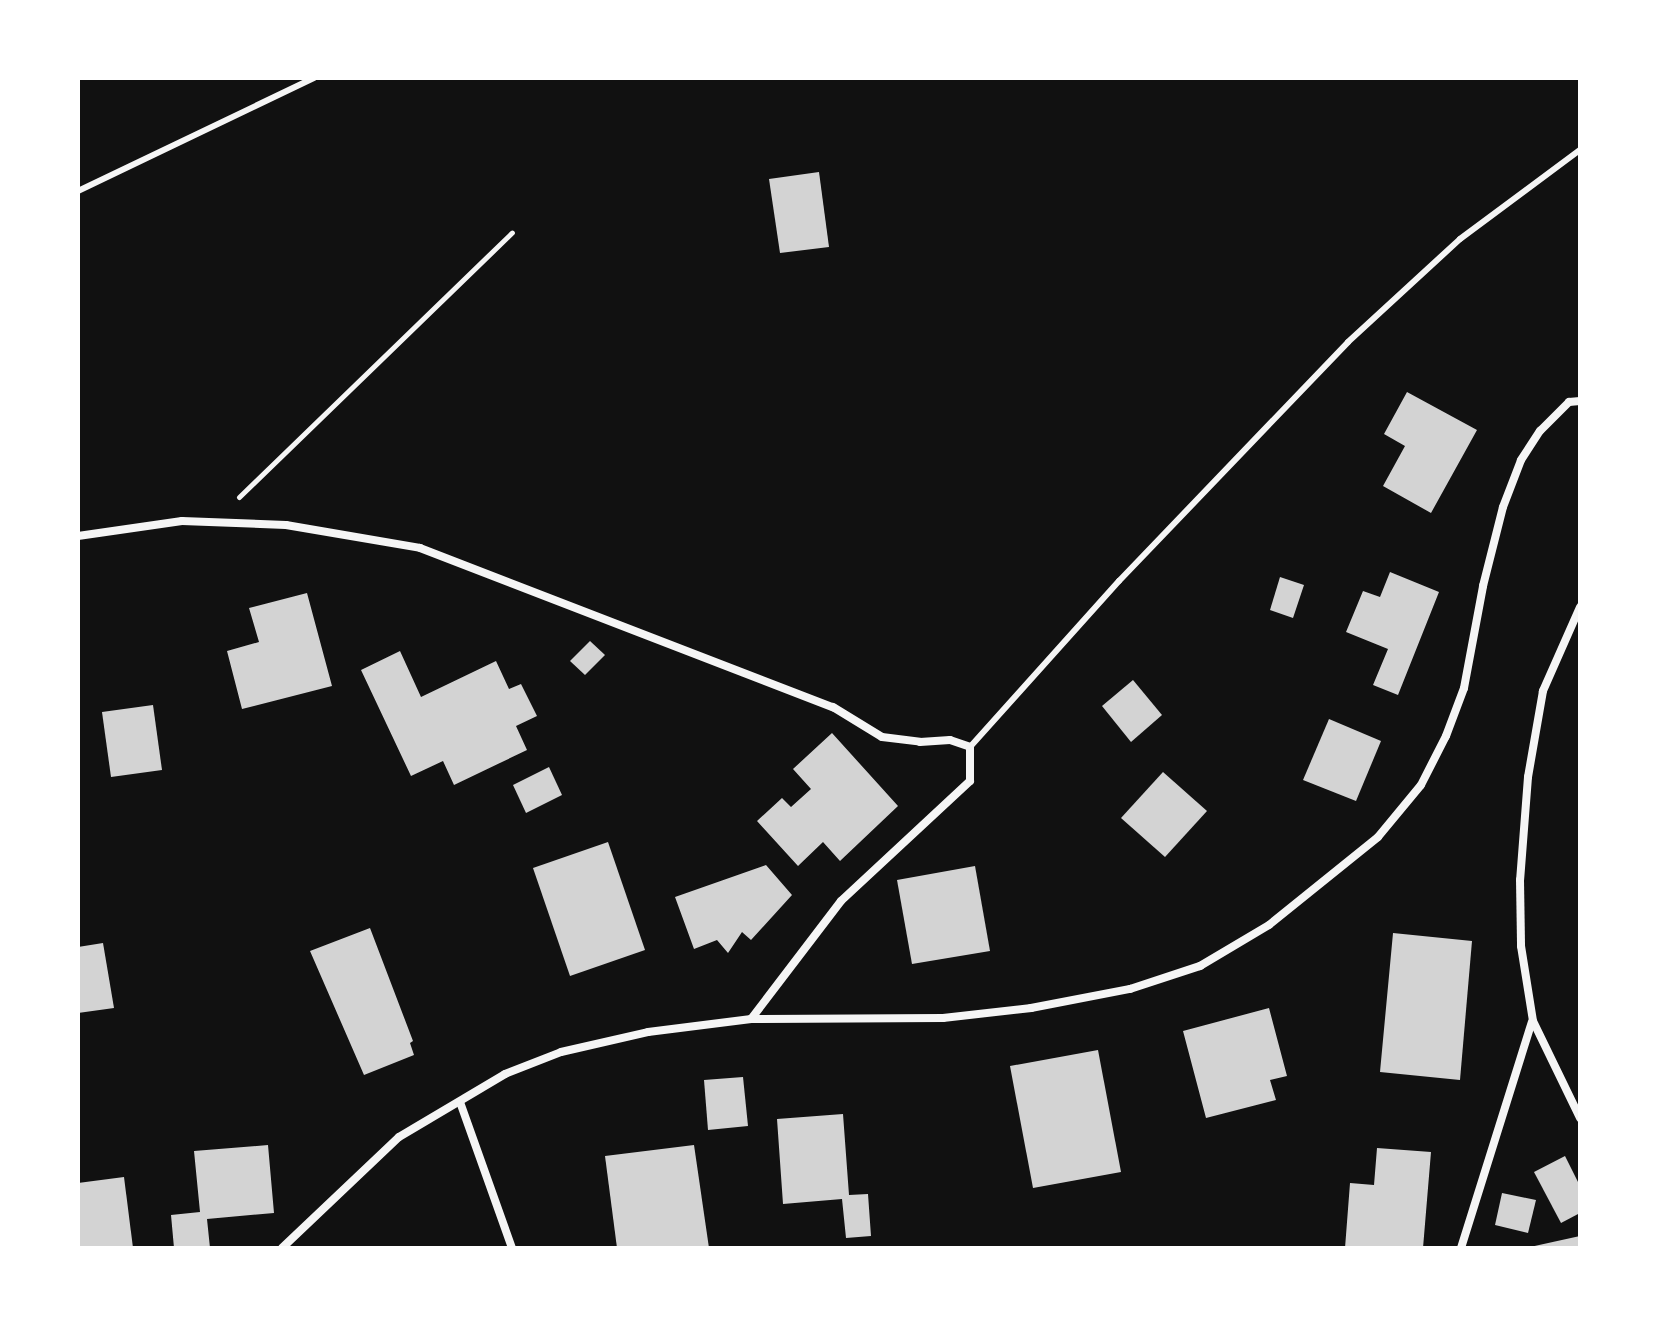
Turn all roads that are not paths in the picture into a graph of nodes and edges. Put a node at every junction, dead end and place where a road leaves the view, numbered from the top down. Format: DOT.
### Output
graph roads {
  1 [pos="314,78"];
  2 [pos="1580,150"];
  3 [pos="78,191"];
  4 [pos="1580,401"];
  5 [pos="78,536"];
  6 [pos="1580,607"];
  7 [pos="970,747"];
  8 [pos="751,1019"];
  9 [pos="1533,1021"];
  10 [pos="460,1102"];
  11 [pos="1580,1118"];
  12 [pos="282,1248"];
  13 [pos="512,1248"];
  14 [pos="1461,1248"];
  1 -- 3 [label="lane"];
  2 -- 7 [label="lane"];
  4 -- 8 [label="street"];
  5 -- 7 [label="street"];
  6 -- 9 [label="street"];
  7 -- 8 [label="street"];
  8 -- 10 [label="street"];
  9 -- 11 [label="street"];
  9 -- 14 [label="street"];
  10 -- 12 [label="street"];
  10 -- 13 [label="street"];
}
